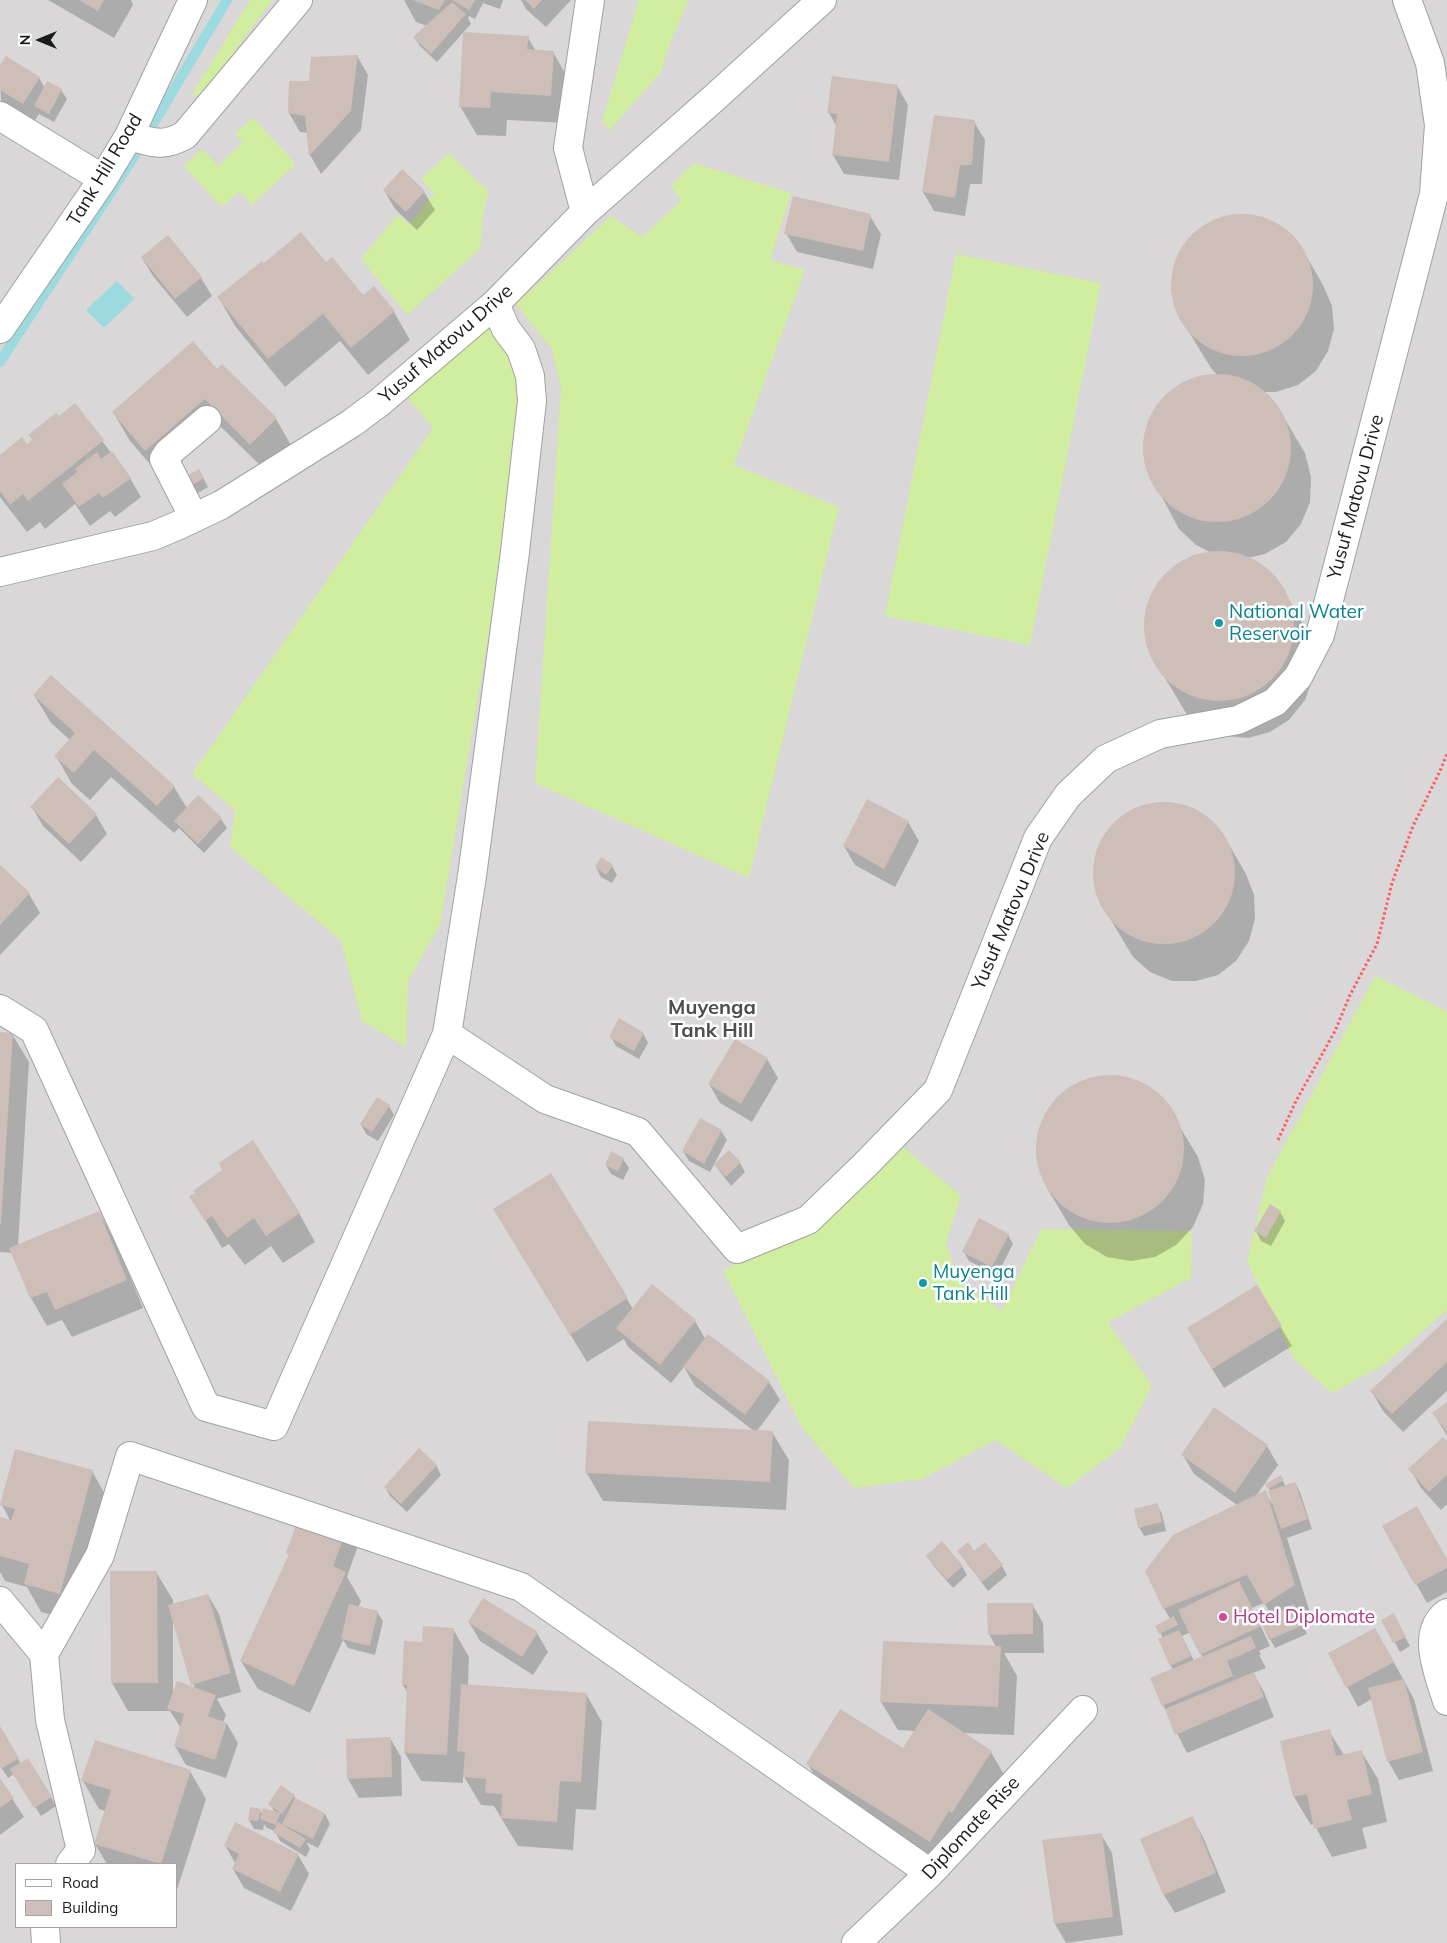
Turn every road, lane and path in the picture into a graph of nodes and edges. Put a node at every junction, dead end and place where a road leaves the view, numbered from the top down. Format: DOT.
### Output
graph roads {
  1 [pos="193,0"];
  2 [pos="298,0"];
  3 [pos="590,0"];
  4 [pos="822,0"];
  5 [pos="1407,0"];
  6 [pos="0,116"];
  7 [pos="129,136"];
  8 [pos="103,180"];
  9 [pos="585,212"];
  10 [pos="495,304"];
  11 [pos="0,330"];
  12 [pos="207,420"];
  13 [pos="194,518"];
  14 [pos="0,572"];
  15 [pos="1447,754"];
  16 [pos="0,1008"];
  17 [pos="447,1034"];
  18 [pos="1278,1140"];
  19 [pos="0,1601"];
  20 [pos="1447,1613"];
  21 [pos="44,1654"];
  22 [pos="1447,1701"];
  23 [pos="1083,1710"];
  24 [pos="71,1863"];
  25 [pos="930,1873"];
  26 [pos="45,1928"];
  27 [pos="46,1943"];
  28 [pos="856,1943"];
  1 -- 7 [label="street, Tank Hill Road"];
  2 -- 7 [label="street"];
  3 -- 9 [label="street"];
  4 -- 9 [label="street, Yusuf Matovu Drive"];
  5 -- 17 [label="street, Yusuf Matovu Drive"];
  6 -- 8 [label="street"];
  7 -- 8 [label="street, Tank Hill Road"];
  8 -- 11 [label="street, Tank Hill Road"];
  9 -- 10 [label="street, Yusuf Matovu Drive"];
  10 -- 13 [label="street, Yusuf Matovu Drive"];
  10 -- 17 [label="street"];
  12 -- 13 [label="street"];
  13 -- 14 [label="street, Yusuf Matovu Drive"];
  15 -- 18 [label="path"];
  16 -- 17 [label="street"];
  19 -- 21 [label="street"];
  20 -- 22 [label="street"];
  21 -- 24 [label="street"];
  21 -- 25 [label="street"];
  23 -- 25 [label="street, Diplomate Rise"];
  25 -- 28 [label="street, Diplomate Rise"];
  26 -- 27 [label="street"];
}
